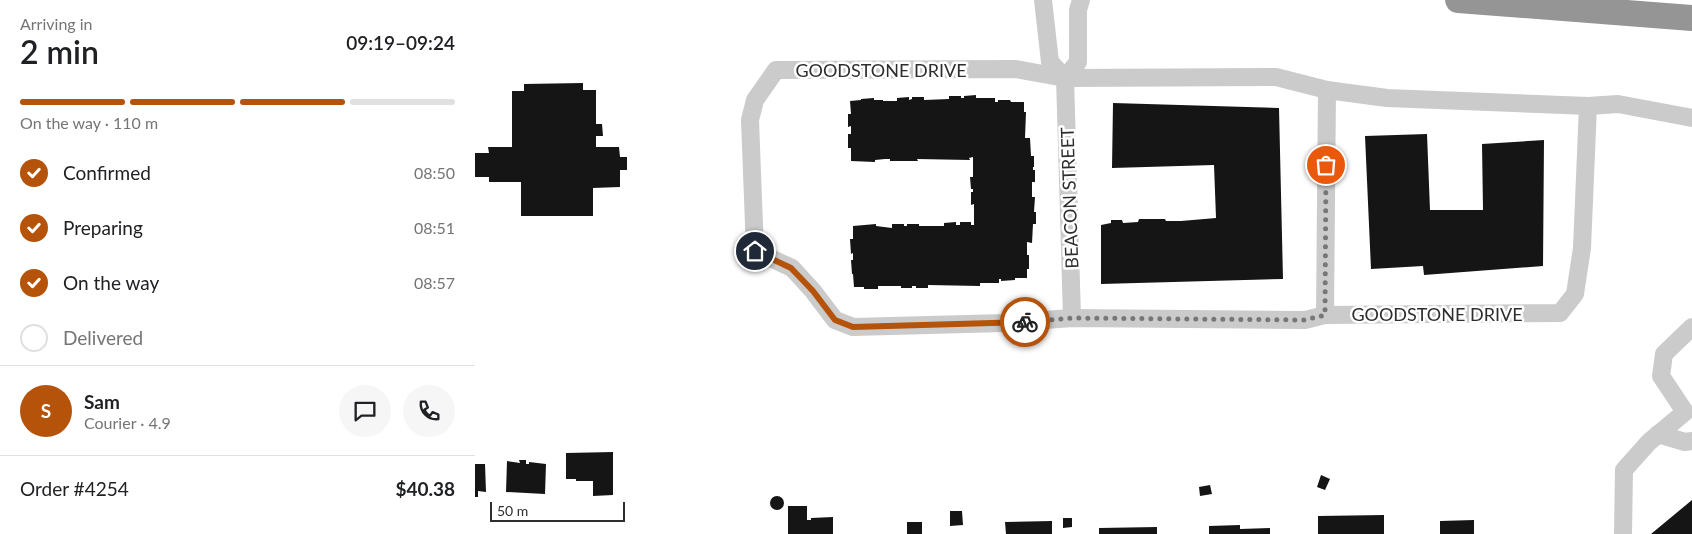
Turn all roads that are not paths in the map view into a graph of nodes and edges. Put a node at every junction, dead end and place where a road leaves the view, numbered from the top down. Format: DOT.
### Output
graph roads {
  1 [pos="1043,0"];
  2 [pos="1081,0"];
  3 [pos="1458,0"];
  4 [pos="1692,18"];
  5 [pos="1065,78"];
  6 [pos="1327,90"];
  7 [pos="1588,106"];
  8 [pos="1692,118"];
  9 [pos="1325,315"];
  10 [pos="1072,318"];
  11 [pos="1692,327"];
  12 [pos="1689,409"];
  13 [pos="1658,434"];
  14 [pos="1692,441"];
  15 [pos="1623,534"];
  1 -- 5 [label="street"];
  2 -- 5 [label="street"];
  3 -- 4 [label="highway"];
  5 -- 6 [label="street, GOODSTONE DRIVE"];
  5 -- 10 [label="street, BEACON STREET"];
  5 -- 10 [label="street, GOODSTONE DRIVE"];
  6 -- 7 [label="street, GOODSTONE DRIVE"];
  6 -- 9 [label="street"];
  7 -- 8 [label="street, GOODSTONE DRIVE"];
  7 -- 9 [label="street, GOODSTONE DRIVE"];
  9 -- 10 [label="street, GOODSTONE DRIVE"];
  11 -- 12 [label="street"];
  12 -- 13 [label="street"];
  13 -- 14 [label="street"];
  13 -- 15 [label="street"];
}
